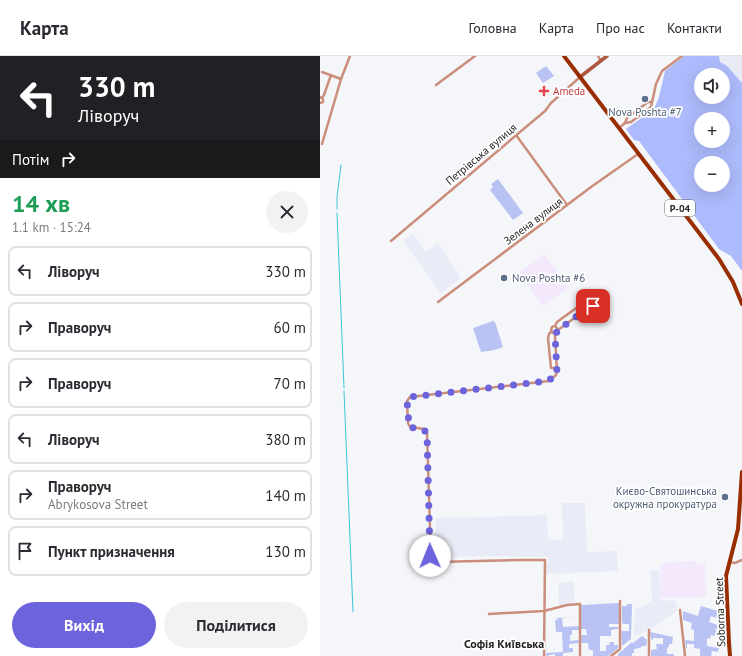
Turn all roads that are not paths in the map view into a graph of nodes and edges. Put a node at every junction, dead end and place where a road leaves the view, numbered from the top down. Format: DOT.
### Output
graph roads {
  1 [pos="350,56"];
  2 [pos="475,56"];
  3 [pos="564,56"];
  4 [pos="598,56"];
  5 [pos="607,56"];
  6 [pos="682,56"];
  7 [pos="601,61"];
  8 [pos="322,72"];
  9 [pos="331,75"];
  10 [pos="580,77"];
  11 [pos="341,79"];
  12 [pos="436,85"];
  13 [pos="321,98"];
  14 [pos="653,101"];
  15 [pos="320,103"];
  16 [pos="625,123"];
  17 [pos="618,128"];
  18 [pos="516,135"];
  19 [pos="322,144"];
  20 [pos="638,154"];
  21 [pos="567,205"];
  22 [pos="391,241"];
  23 [pos="438,302"];
  24 [pos="742,304"];
  25 [pos="593,306"];
  26 [pos="588,308"];
  27 [pos="555,326"];
  28 [pos="558,330"];
  29 [pos="551,332"];
  30 [pos="555,334"];
  31 [pos="557,368"];
  32 [pos="742,472"];
  33 [pos="742,560"];
  34 [pos="729,562"];
  35 [pos="620,601"];
  36 [pos="680,610"];
  37 [pos="544,611"];
  38 [pos="489,614"];
  39 [pos="649,630"];
  40 [pos="544,656"];
  41 [pos="580,656"];
  42 [pos="611,656"];
  43 [pos="649,656"];
  44 [pos="685,656"];
  45 [pos="730,656"];
  1 -- 11 [label="street"];
  2 -- 12 [label="street"];
  3 -- 10 [label="main road, Р-04"];
  4 -- 7 [label="street"];
  5 -- 7 [label="main road"];
  6 -- 14 [label="street"];
  7 -- 10 [label="main road"];
  8 -- 9 [label="street"];
  9 -- 11 [label="street"];
  9 -- 13 [label="street"];
  10 -- 17 [label="main road, Р-04"];
  10 -- 18 [label="street, Петрівська вулиця"];
  11 -- 19 [label="street"];
  13 -- 15 [label="street"];
  14 -- 16 [label="street"];
  14 -- 16 [label="street"];
  16 -- 17 [label="street"];
  17 -- 20 [label="main road, Р-04"];
  18 -- 21 [label="street"];
  18 -- 22 [label="street, Петрівська вулиця"];
  20 -- 21 [label="street, Зелена вулиця"];
  20 -- 24 [label="main road, Р-04"];
  21 -- 23 [label="street, Зелена вулиця"];
  25 -- 26 [label="street"];
  26 -- 27 [label="street"];
  26 -- 28 [label="street"];
  27 -- 28 [label="street"];
  27 -- 29 [label="street"];
  28 -- 30 [label="street"];
  29 -- 30 [label="street"];
  29 -- 31 [label="street"];
  30 -- 31 [label="street"];
  31 -- 37 [label="street"];
  32 -- 34 [label="main road, Soborna Street"];
  33 -- 34 [label="street"];
  34 -- 45 [label="main road, Soborna Street"];
  35 -- 42 [label="street"];
  36 -- 44 [label="street"];
  37 -- 38 [label="street"];
  37 -- 40 [label="street"];
  37 -- 41 [label="street"];
  39 -- 43 [label="street"];
}
